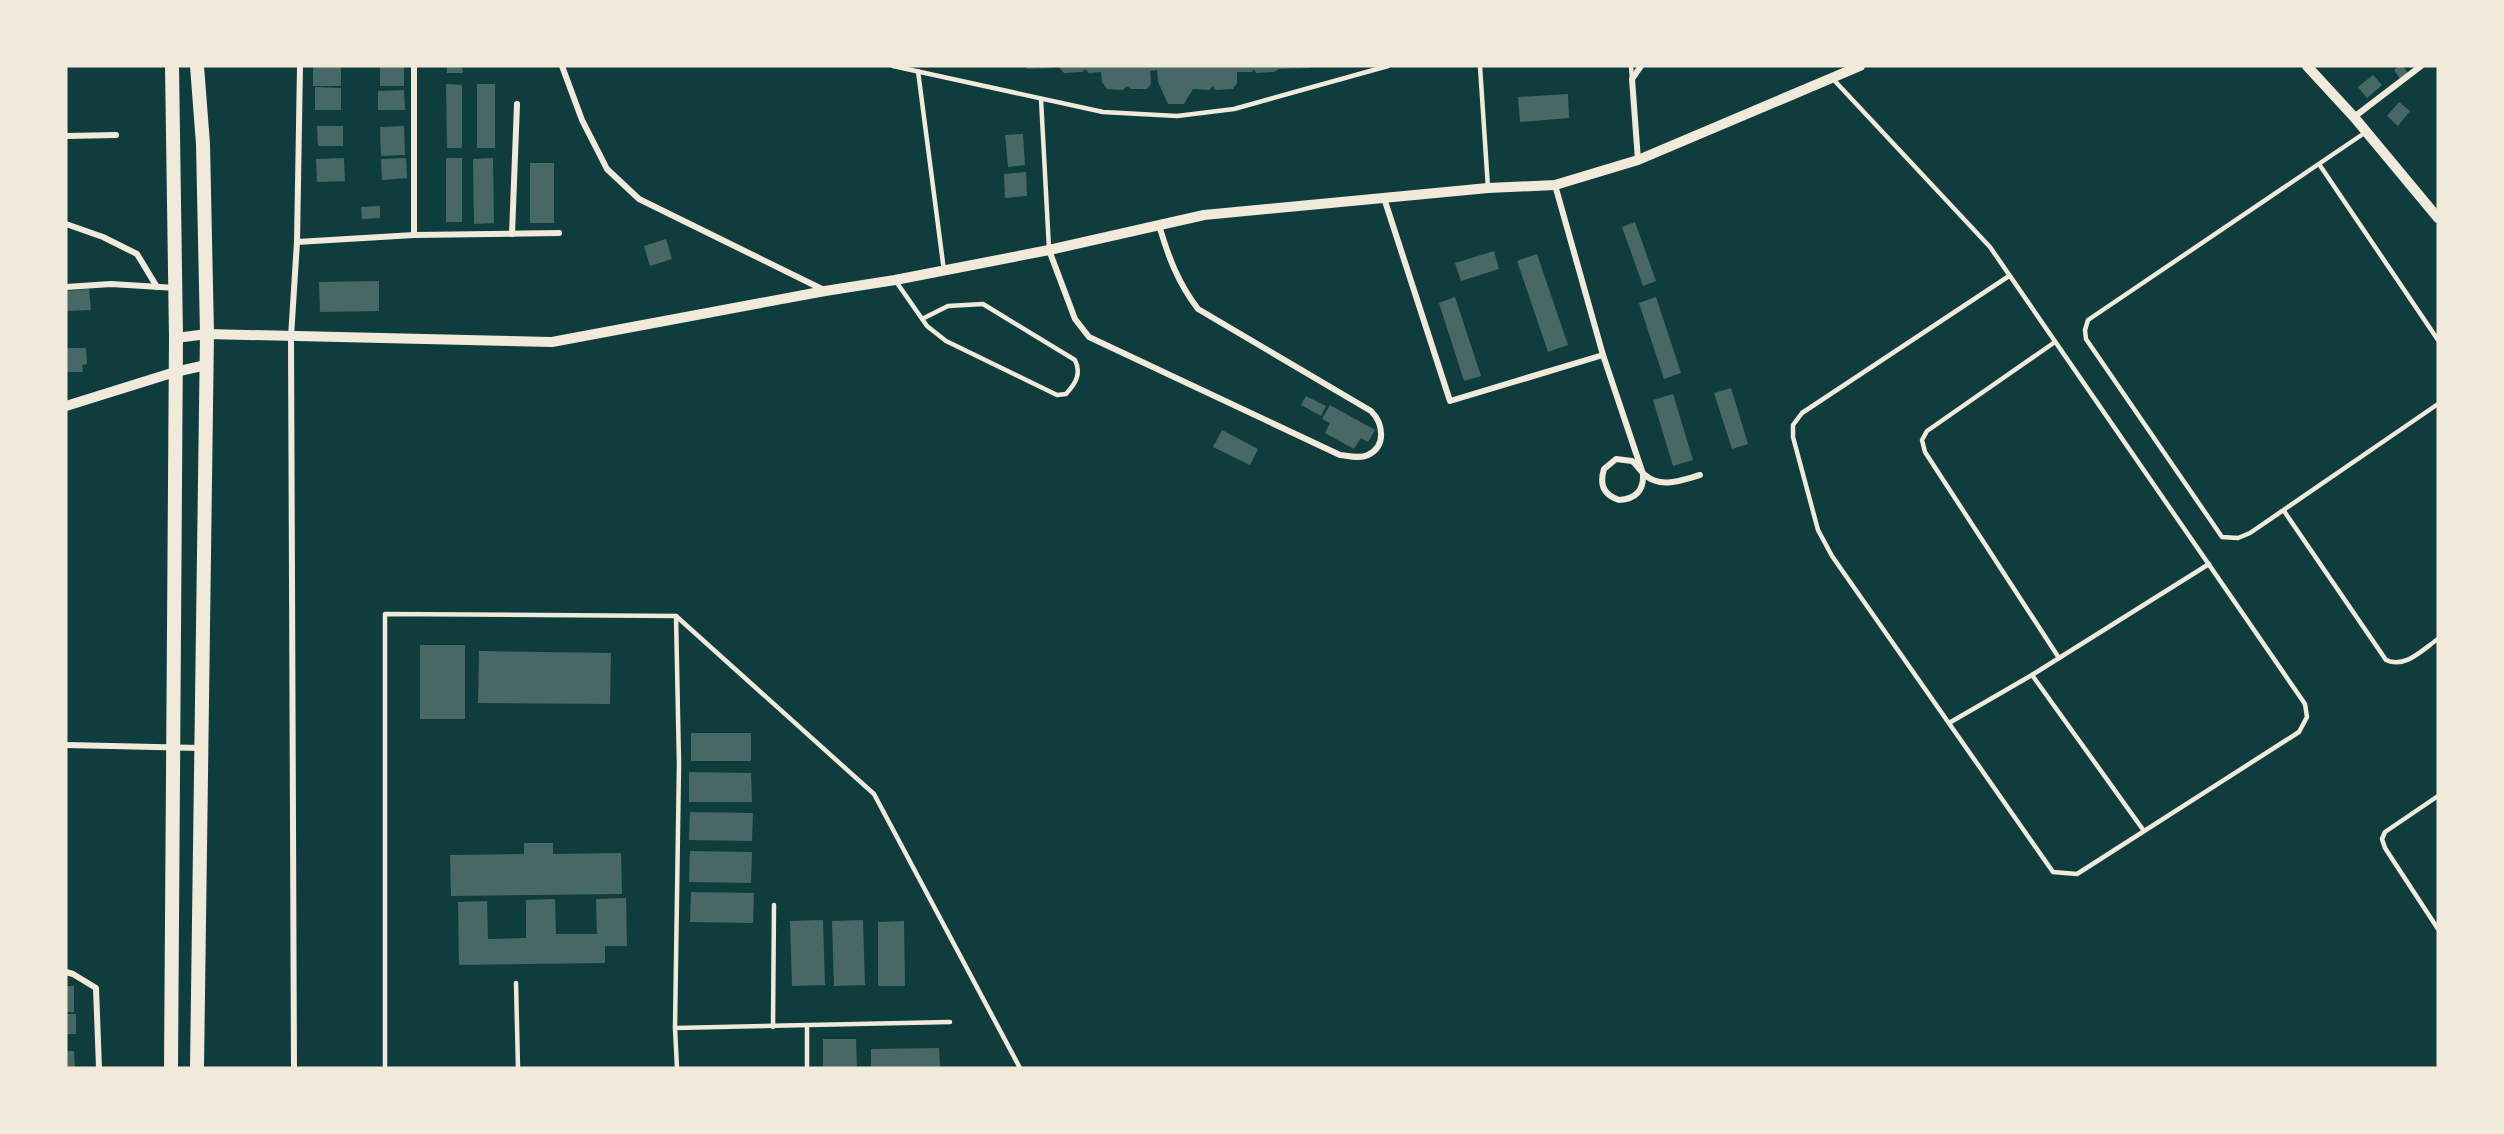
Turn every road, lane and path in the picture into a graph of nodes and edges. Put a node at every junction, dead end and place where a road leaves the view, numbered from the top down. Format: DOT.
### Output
graph roads {
  1 [pos="172,66"];
  2 [pos="197,66"];
  3 [pos="300,66"];
  4 [pos="414,66"];
  5 [pos="562,66"];
  6 [pos="893,66"];
  7 [pos="1388,66"];
  8 [pos="1480,66"];
  9 [pos="1631,66"];
  10 [pos="1641,66"];
  11 [pos="1860,66"];
  12 [pos="2307,66"];
  13 [pos="2421,66"];
  14 [pos="918,71"];
  15 [pos="1832,78"];
  16 [pos="1632,79"];
  17 [pos="1041,99"];
  18 [pos="517,104"];
  19 [pos="2354,117"];
  20 [pos="2367,132"];
  21 [pos="116,135"];
  22 [pos="66,136"];
  23 [pos="1638,160"];
  24 [pos="2319,164"];
  25 [pos="1554,185"];
  26 [pos="1488,188"];
  27 [pos="1384,198"];
  28 [pos="2438,219"];
  29 [pos="66,224"];
  30 [pos="1159,225"];
  31 [pos="559,233"];
  32 [pos="512,234"];
  33 [pos="414,236"];
  34 [pos="297,242"];
  35 [pos="1049,250"];
  36 [pos="944,271"];
  37 [pos="2009,276"];
  38 [pos="895,280"];
  39 [pos="66,287"];
  40 [pos="157,287"];
  41 [pos="176,288"];
  42 [pos="825,291"];
  43 [pos="922,319"];
  44 [pos="207,334"];
  45 [pos="291,337"];
  46 [pos="176,338"];
  47 [pos="2438,340"];
  48 [pos="2055,342"];
  49 [pos="1603,355"];
  50 [pos="206,365"];
  51 [pos="175,372"];
  52 [pos="2438,404"];
  53 [pos="66,406"];
  54 [pos="1642,474"];
  55 [pos="1700,475"];
  56 [pos="2284,511"];
  57 [pos="2209,564"];
  58 [pos="675,616"];
  59 [pos="2438,639"];
  60 [pos="2059,658"];
  61 [pos="2032,675"];
  62 [pos="1949,723"];
  63 [pos="66,745"];
  64 [pos="172,748"];
  65 [pos="200,748"];
  66 [pos="2438,796"];
  67 [pos="2144,831"];
  68 [pos="774,905"];
  69 [pos="2438,929"];
  70 [pos="66,972"];
  71 [pos="516,983"];
  72 [pos="950,1022"];
  73 [pos="807,1026"];
  74 [pos="773,1027"];
  75 [pos="675,1028"];
  76 [pos="99,1068"];
  77 [pos="171,1068"];
  78 [pos="197,1068"];
  79 [pos="294,1068"];
  80 [pos="385,1068"];
  81 [pos="518,1068"];
  82 [pos="678,1068"];
  83 [pos="807,1068"];
  84 [pos="1020,1068"];
  1 -- 41 [label="main road"];
  2 -- 44 [label="main road"];
  3 -- 34 [label="street"];
  4 -- 33 [label="street"];
  5 -- 42 [label="street"];
  6 -- 14 [label="lane"];
  7 -- 17 [label="lane"];
  8 -- 26 [label="lane"];
  9 -- 16 [label="lane"];
  10 -- 16 [label="street"];
  11 -- 15 [label="street"];
  12 -- 19 [label="street"];
  13 -- 19 [label="street"];
  14 -- 17 [label="lane"];
  14 -- 36 [label="lane"];
  15 -- 23 [label="street"];
  15 -- 37 [label="lane"];
  16 -- 23 [label="street"];
  17 -- 35 [label="lane"];
  18 -- 32 [label="street"];
  19 -- 20 [label="street"];
  20 -- 24 [label="lane"];
  20 -- 28 [label="street"];
  21 -- 22 [label="street"];
  23 -- 25 [label="street"];
  24 -- 47 [label="lane"];
  24 -- 56 [label="lane"];
  25 -- 26 [label="street"];
  25 -- 49 [label="street"];
  26 -- 27 [label="street"];
  27 -- 30 [label="street"];
  27 -- 49 [label="street"];
  29 -- 40 [label="street"];
  30 -- 35 [label="street"];
  30 -- 35 [label="street"];
  31 -- 32 [label="street"];
  32 -- 33 [label="street"];
  33 -- 34 [label="street"];
  34 -- 45 [label="street"];
  35 -- 36 [label="street"];
  36 -- 38 [label="street"];
  37 -- 48 [label="lane"];
  37 -- 62 [label="lane"];
  38 -- 42 [label="street"];
  38 -- 43 [label="lane"];
  39 -- 40 [label="street"];
  40 -- 41 [label="street"];
  41 -- 46 [label="main road"];
  42 -- 45 [label="street"];
  43 -- 43 [label="lane"];
  44 -- 45 [label="street"];
  44 -- 46 [label="street"];
  44 -- 50 [label="main road"];
  45 -- 79 [label="street"];
  46 -- 51 [label="main road"];
  48 -- 57 [label="lane"];
  48 -- 60 [label="lane"];
  49 -- 54 [label="street"];
  50 -- 51 [label="street"];
  50 -- 65 [label="main road"];
  51 -- 53 [label="street"];
  51 -- 64 [label="main road"];
  52 -- 56 [label="lane"];
  54 -- 54 [label="street"];
  54 -- 55 [label="street"];
  56 -- 59 [label="lane"];
  57 -- 60 [label="lane"];
  57 -- 67 [label="lane"];
  58 -- 75 [label="lane"];
  58 -- 80 [label="lane"];
  58 -- 84 [label="lane"];
  60 -- 61 [label="lane"];
  61 -- 62 [label="lane"];
  61 -- 67 [label="lane"];
  62 -- 67 [label="lane"];
  63 -- 64 [label="street"];
  64 -- 65 [label="street"];
  64 -- 77 [label="main road"];
  65 -- 78 [label="main road"];
  66 -- 69 [label="lane"];
  68 -- 74 [label="lane"];
  70 -- 76 [label="street"];
  71 -- 81 [label="lane"];
  72 -- 73 [label="lane"];
  73 -- 74 [label="lane"];
  73 -- 83 [label="lane"];
  74 -- 75 [label="lane"];
  75 -- 82 [label="lane"];
}
